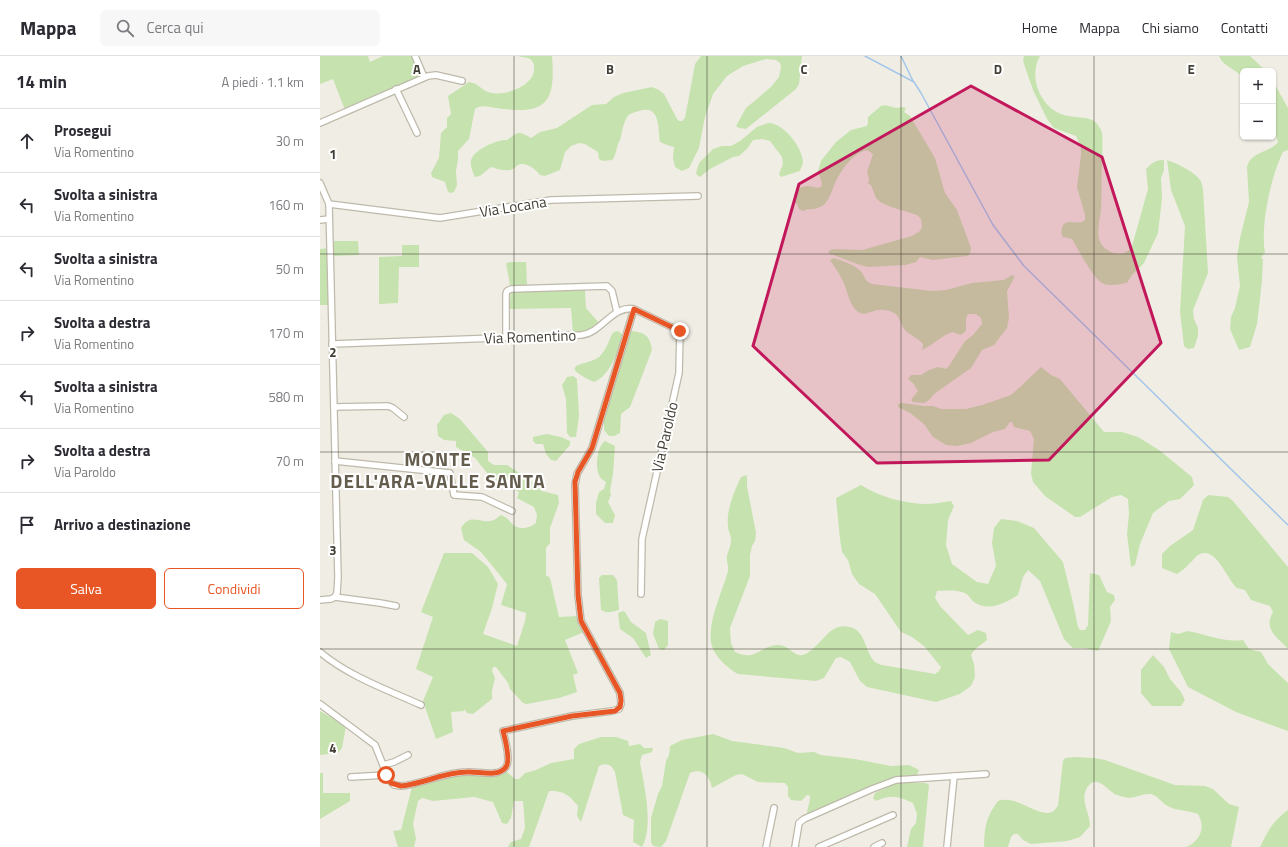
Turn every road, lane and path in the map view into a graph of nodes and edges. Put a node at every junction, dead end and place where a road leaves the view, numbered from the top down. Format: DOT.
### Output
graph roads {
  1 [pos="415,56"];
  2 [pos="424,77"];
  3 [pos="462,81"];
  4 [pos="396,89"];
  5 [pos="320,123"];
  6 [pos="417,133"];
  7 [pos="320,183"];
  8 [pos="698,196"];
  9 [pos="329,204"];
  10 [pos="329,219"];
  11 [pos="320,220"];
  12 [pos="634,309"];
  13 [pos="618,312"];
  14 [pos="506,337"];
  15 [pos="332,344"];
  16 [pos="334,407"];
  17 [pos="404,417"];
  18 [pos="335,461"];
  19 [pos="512,511"];
  20 [pos="641,594"];
  21 [pos="335,597"];
  22 [pos="320,600"];
  23 [pos="396,606"];
  24 [pos="320,652"];
  25 [pos="320,704"];
  26 [pos="421,705"];
  27 [pos="408,755"];
  28 [pos="382,765"];
  29 [pos="986,774"];
  30 [pos="386,775"];
  31 [pos="954,776"];
  32 [pos="351,777"];
  33 [pos="774,808"];
  34 [pos="893,815"];
  35 [pos="882,843"];
  36 [pos="766,847"];
  37 [pos="795,847"];
  38 [pos="819,847"];
  39 [pos="874,847"];
  40 [pos="947,847"];
  1 -- 2 [label="street"];
  2 -- 3 [label="street"];
  2 -- 4 [label="street"];
  4 -- 5 [label="street"];
  4 -- 6 [label="street"];
  7 -- 9 [label="street"];
  8 -- 9 [label="street, Via Locana"];
  9 -- 10 [label="street"];
  10 -- 11 [label="street"];
  10 -- 15 [label="street"];
  12 -- 13 [label="street, Via Romentino"];
  12 -- 20 [label="street, Via Paroldo"];
  12 -- 30 [label="street"];
  13 -- 14 [label="street, Via Romentino"];
  13 -- 14 [label="street"];
  14 -- 15 [label="street, Via Romentino"];
  15 -- 16 [label="street"];
  16 -- 17 [label="street"];
  16 -- 18 [label="street"];
  18 -- 19 [label="street"];
  18 -- 21 [label="street"];
  21 -- 22 [label="street"];
  21 -- 23 [label="street"];
  24 -- 26 [label="street"];
  25 -- 28 [label="street"];
  27 -- 28 [label="street"];
  28 -- 30 [label="street"];
  29 -- 31 [label="street"];
  30 -- 32 [label="street"];
  31 -- 37 [label="street"];
  31 -- 40 [label="street"];
  33 -- 36 [label="street"];
  34 -- 38 [label="street"];
  35 -- 39 [label="street"];
}
